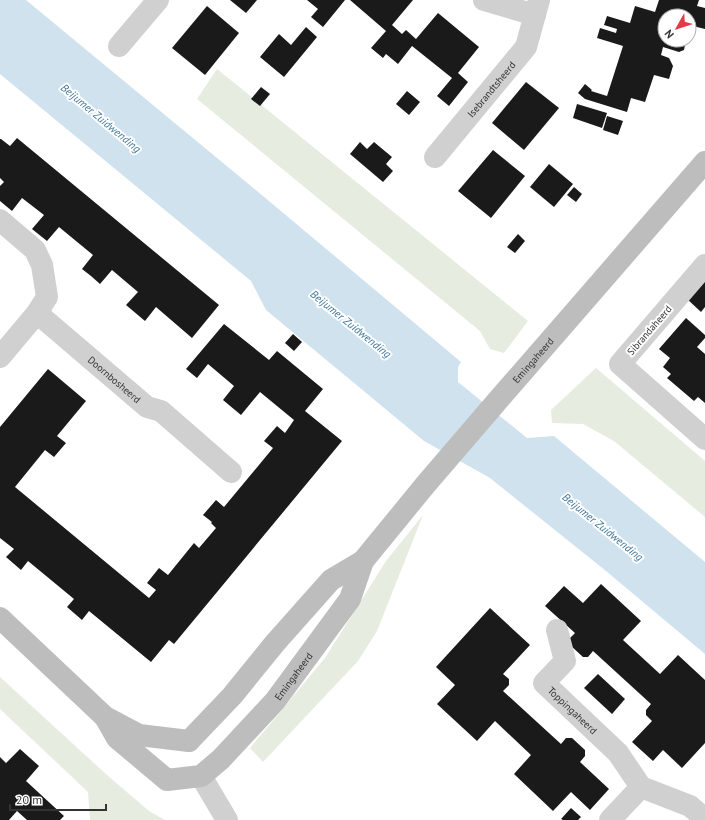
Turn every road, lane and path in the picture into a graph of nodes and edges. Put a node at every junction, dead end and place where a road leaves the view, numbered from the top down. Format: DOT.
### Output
graph roads {
  1 [pos="158,0"];
  2 [pos="484,0"];
  3 [pos="537,8"];
  4 [pos="119,46"];
  5 [pos="435,157"];
  6 [pos="705,162"];
  7 [pos="0,220"];
  8 [pos="705,265"];
  9 [pos="37,313"];
  10 [pos="0,357"];
  11 [pos="705,439"];
  12 [pos="231,472"];
  13 [pos="363,561"];
  14 [pos="0,618"];
  15 [pos="557,630"];
  16 [pos="106,717"];
  17 [pos="189,741"];
  18 [pos="201,776"];
  19 [pos="641,787"];
  20 [pos="705,819"];
  21 [pos="227,820"];
  22 [pos="610,820"];
  1 -- 4 [label="street"];
  2 -- 3 [label="street, Isebrandtsheerd"];
  3 -- 5 [label="street, Isebrandtsheerd"];
  6 -- 13 [label="street, Emingaheerd"];
  7 -- 9 [label="street"];
  8 -- 11 [label="street, Sibrandaheerd"];
  9 -- 10 [label="street"];
  9 -- 12 [label="street, Doornbosheerd"];
  13 -- 17 [label="street, Emingaheerd"];
  13 -- 18 [label="street, Emingaheerd"];
  14 -- 16 [label="street"];
  15 -- 19 [label="street, Toppingaheerd"];
  16 -- 17 [label="street"];
  16 -- 18 [label="street"];
  17 -- 18 [label="street"];
  18 -- 21 [label="street"];
  19 -- 20 [label="street"];
  19 -- 22 [label="street"];
}
